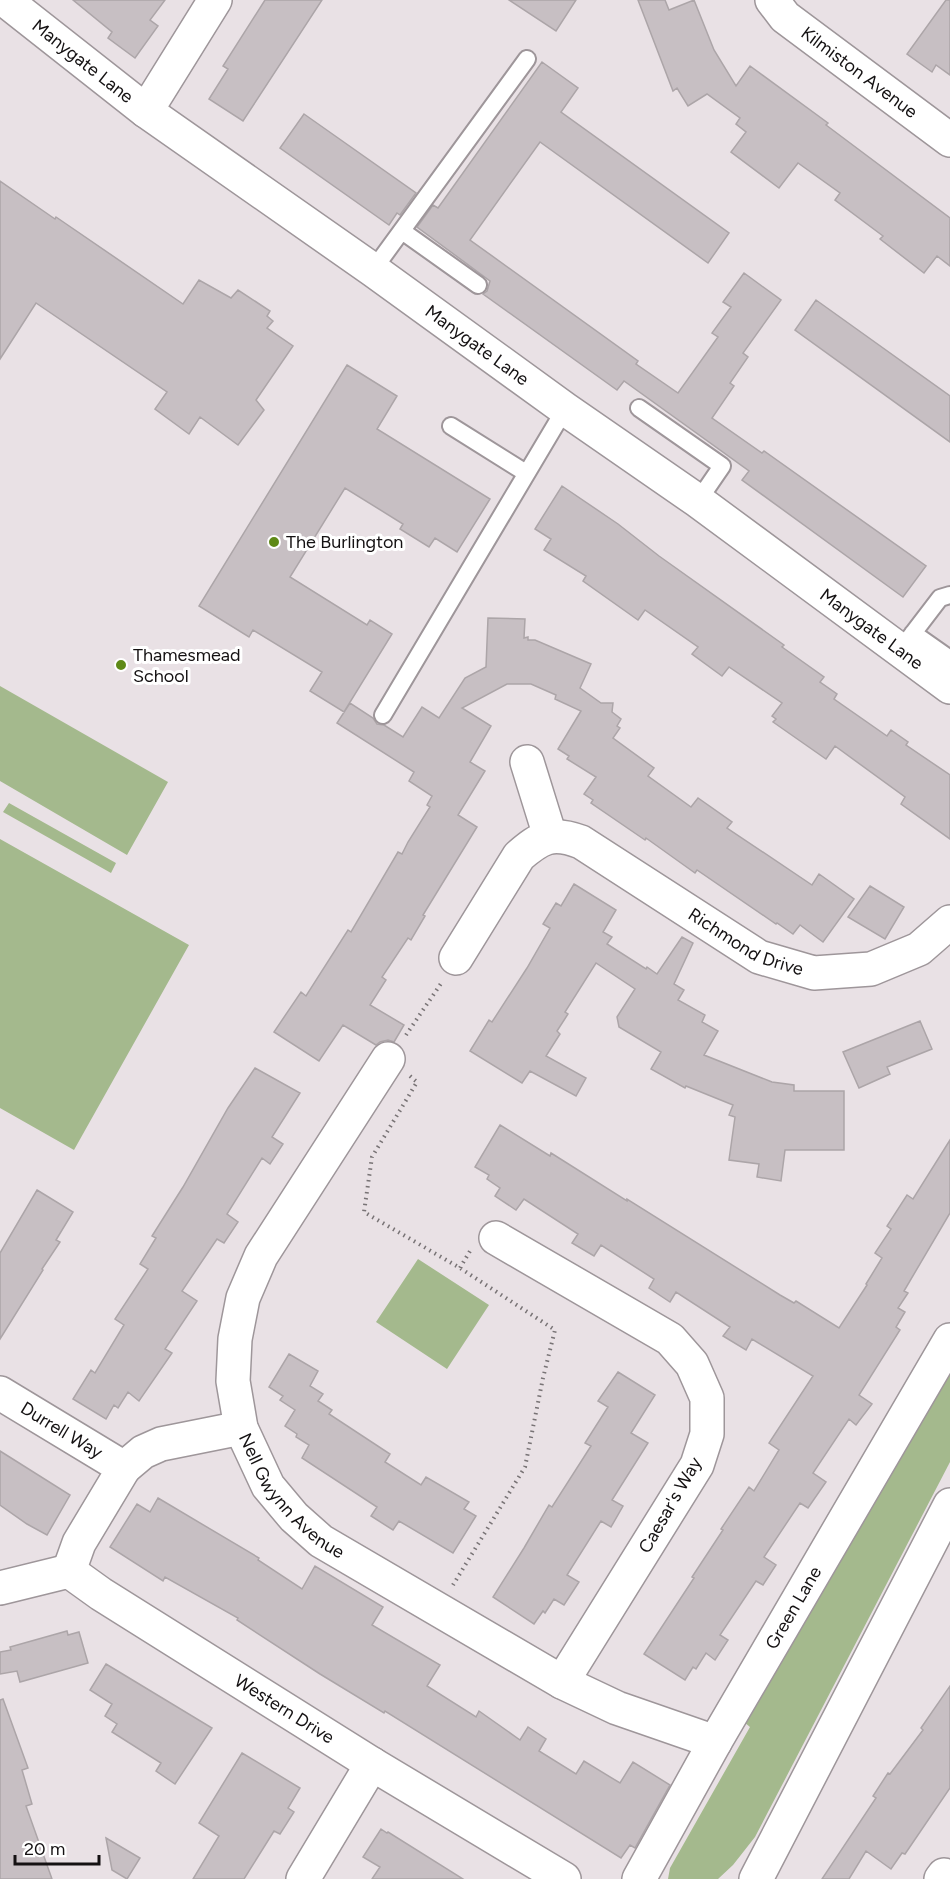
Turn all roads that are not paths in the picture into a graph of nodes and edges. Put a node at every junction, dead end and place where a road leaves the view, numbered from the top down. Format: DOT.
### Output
graph roads {
  1 [pos="5,0"];
  2 [pos="215,0"];
  3 [pos="772,0"];
  4 [pos="527,59"];
  5 [pos="146,111"];
  6 [pos="950,140"];
  7 [pos="402,231"];
  8 [pos="373,270"];
  9 [pos="478,285"];
  10 [pos="639,408"];
  11 [pos="565,409"];
  12 [pos="452,426"];
  13 [pos="526,473"];
  14 [pos="698,501"];
  15 [pos="950,595"];
  16 [pos="907,641"];
  17 [pos="950,659"];
  18 [pos="950,687"];
  19 [pos="383,715"];
  20 [pos="527,762"];
  21 [pos="550,836"];
  22 [pos="950,922"];
  23 [pos="456,958"];
  24 [pos="388,1059"];
  25 [pos="496,1238"];
  26 [pos="950,1340"];
  27 [pos="0,1393"];
  28 [pos="241,1428"];
  29 [pos="124,1468"];
  30 [pos="950,1505"];
  31 [pos="69,1571"];
  32 [pos="0,1588"];
  33 [pos="562,1682"];
  34 [pos="715,1742"];
  35 [pos="372,1764"];
  36 [pos="303,1879"];
  37 [pos="564,1879"];
  38 [pos="639,1879"];
  39 [pos="756,1879"];
  1 -- 5 [label="street, Manygate Lane"];
  2 -- 5 [label="street"];
  3 -- 6 [label="street, Kilmiston Avenue"];
  4 -- 7 [label="lane"];
  5 -- 8 [label="street, Manygate Lane"];
  7 -- 8 [label="lane"];
  7 -- 9 [label="lane"];
  8 -- 11 [label="street, Manygate Lane"];
  10 -- 14 [label="lane"];
  11 -- 13 [label="lane"];
  11 -- 14 [label="street, Manygate Lane"];
  12 -- 13 [label="lane"];
  13 -- 19 [label="lane"];
  14 -- 16 [label="street, Manygate Lane"];
  15 -- 16 [label="lane"];
  16 -- 17 [label="lane"];
  16 -- 18 [label="street, Manygate Lane"];
  20 -- 21 [label="street"];
  21 -- 22 [label="street, Richmond Drive"];
  21 -- 23 [label="street"];
  24 -- 28 [label="street, Nell Gwynn Avenue"];
  25 -- 33 [label="street, Caesar's Way"];
  26 -- 34 [label="street, Green Lane"];
  27 -- 29 [label="street, Durrell Way"];
  28 -- 29 [label="street, Durrell Way"];
  28 -- 33 [label="street, Nell Gwynn Avenue"];
  29 -- 31 [label="street, Durrell Way"];
  30 -- 39 [label="street"];
  31 -- 32 [label="street"];
  31 -- 35 [label="street, Western Drive"];
  33 -- 34 [label="street, Nell Gwynn Avenue"];
  34 -- 38 [label="street, Green Lane"];
  35 -- 36 [label="street"];
  35 -- 37 [label="street, Western Drive"];
}
